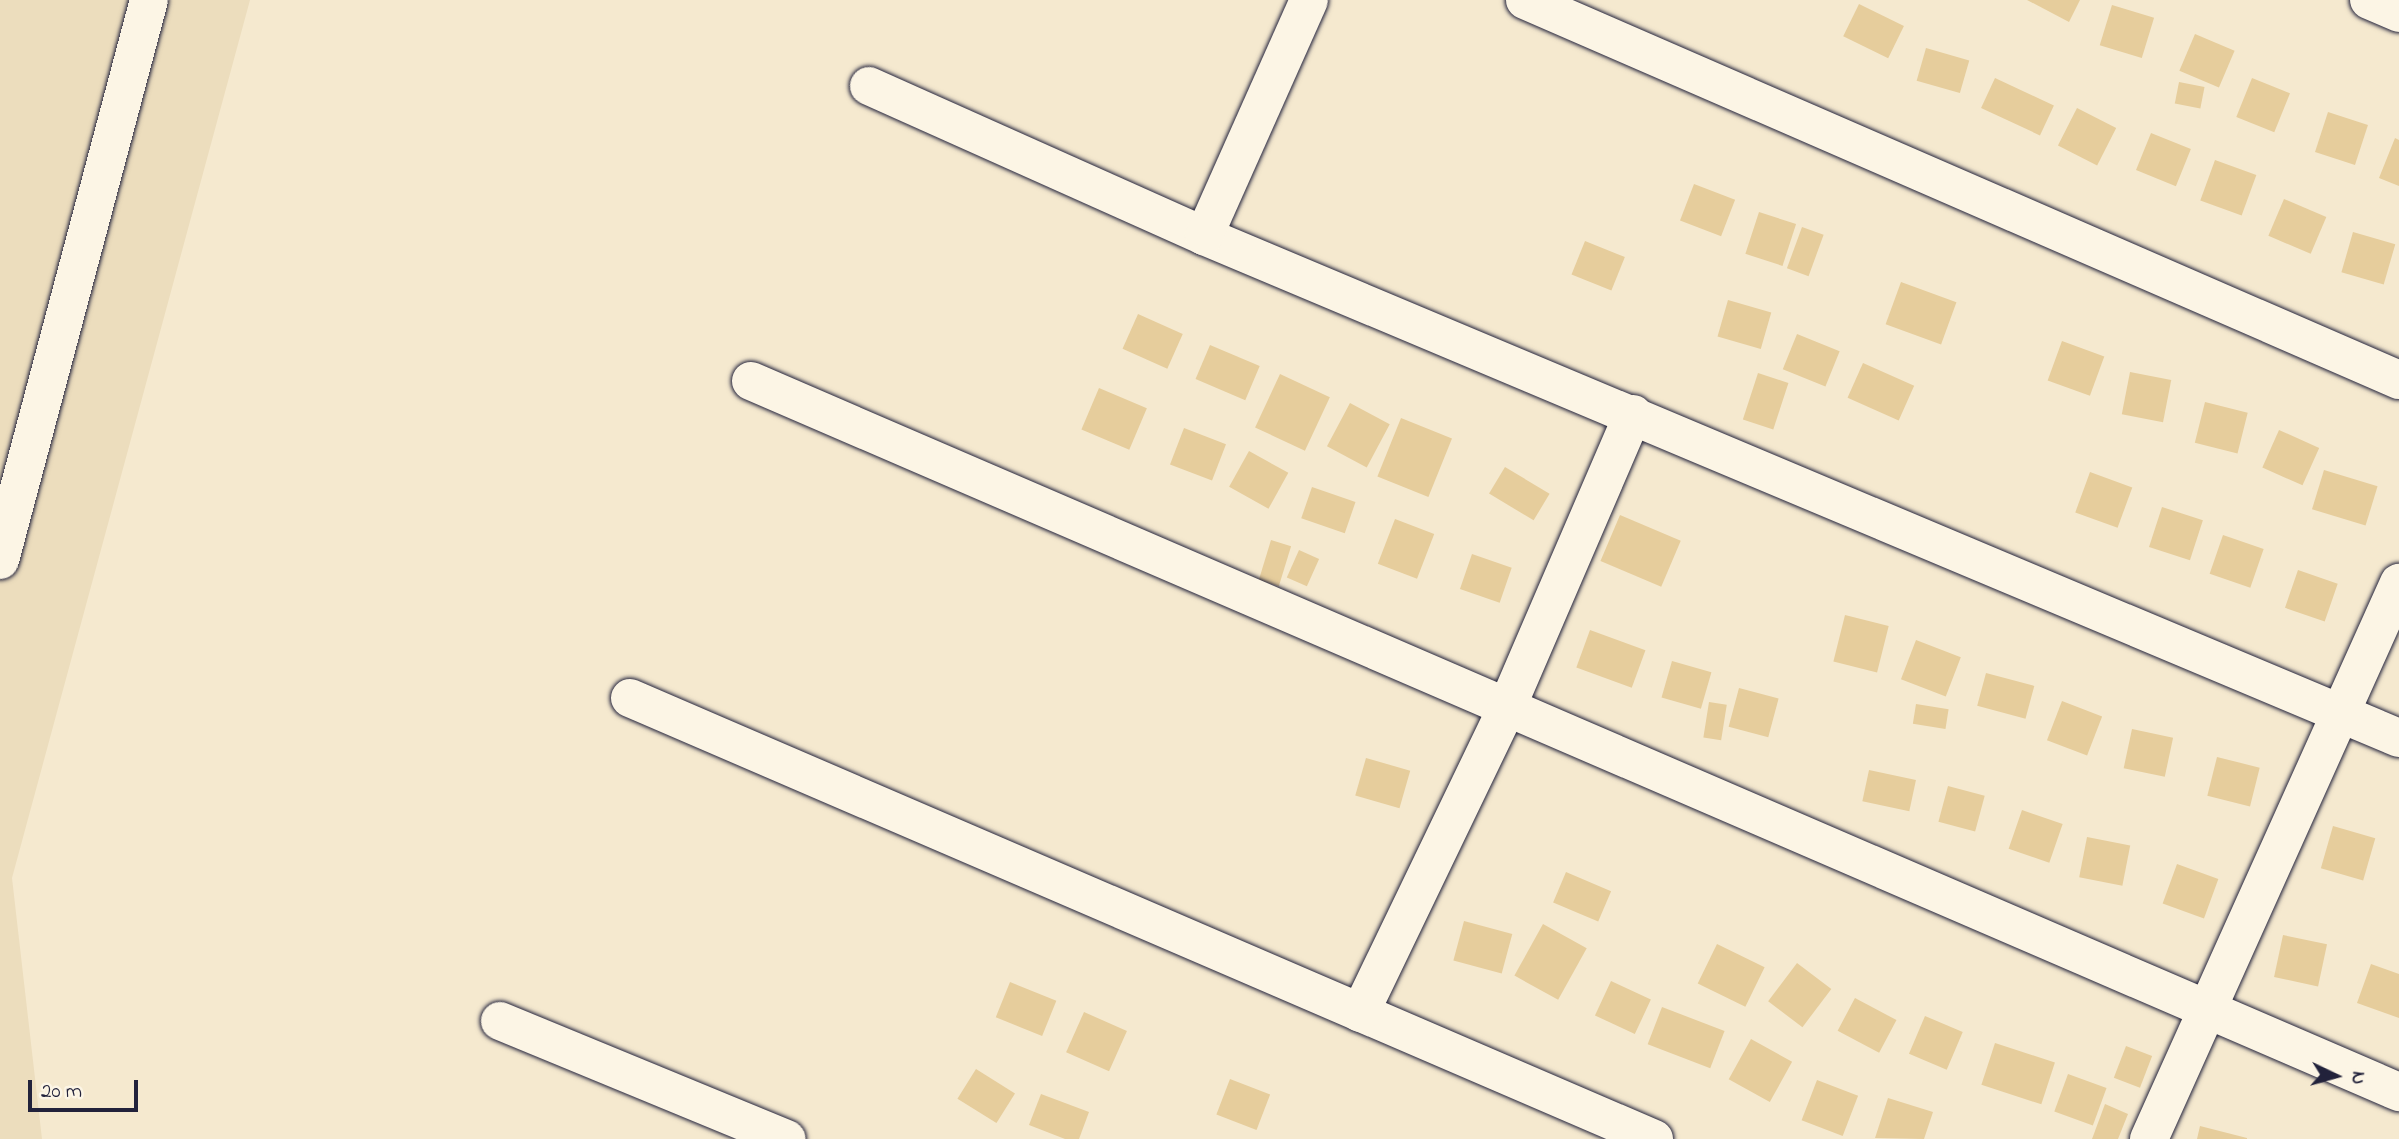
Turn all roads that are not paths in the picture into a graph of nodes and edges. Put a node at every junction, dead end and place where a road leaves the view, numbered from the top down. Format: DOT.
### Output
graph roads {
  1 [pos="149,0"];
  2 [pos="1309,0"];
  3 [pos="1525,0"];
  4 [pos="2369,0"];
  5 [pos="2399,13"];
  6 [pos="869,86"];
  7 [pos="1204,236"];
  8 [pos="2399,380"];
  9 [pos="751,381"];
  10 [pos="1633,414"];
  11 [pos="0,560"];
  12 [pos="2399,583"];
  13 [pos="630,698"];
  14 [pos="1507,707"];
  15 [pos="2339,709"];
  16 [pos="2399,738"];
  17 [pos="2206,1008"];
  18 [pos="1360,1013"];
  19 [pos="500,1021"];
  20 [pos="2399,1092"];
  21 [pos="787,1139"];
  22 [pos="1654,1139"];
  23 [pos="2149,1139"];
  1 -- 11 [label="street"];
  2 -- 7 [label="street"];
  3 -- 8 [label="street"];
  4 -- 5 [label="street"];
  6 -- 7 [label="street"];
  7 -- 10 [label="street"];
  9 -- 14 [label="street"];
  10 -- 14 [label="street"];
  10 -- 15 [label="street"];
  12 -- 15 [label="street"];
  13 -- 18 [label="street"];
  14 -- 17 [label="street"];
  14 -- 18 [label="street"];
  15 -- 16 [label="street"];
  15 -- 17 [label="street"];
  17 -- 20 [label="street"];
  17 -- 23 [label="street"];
  18 -- 22 [label="street"];
  19 -- 21 [label="street"];
}
